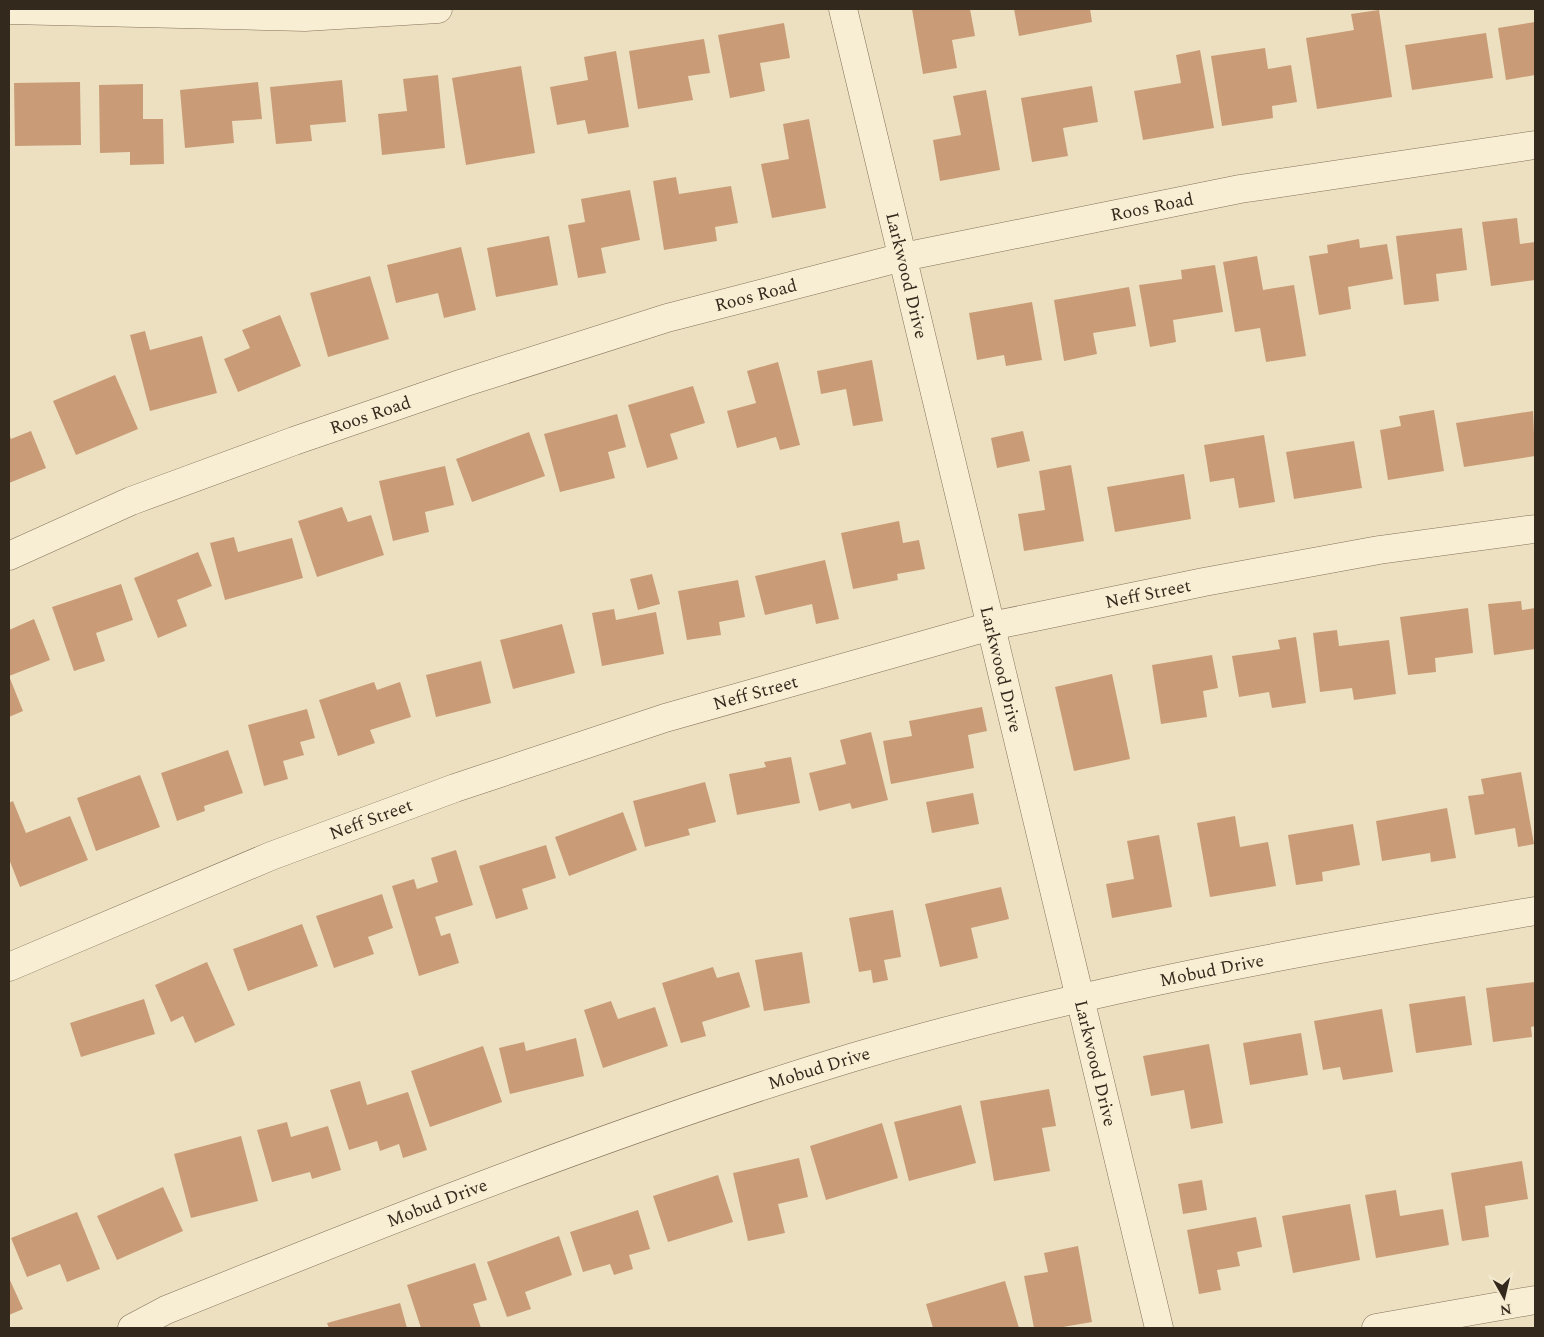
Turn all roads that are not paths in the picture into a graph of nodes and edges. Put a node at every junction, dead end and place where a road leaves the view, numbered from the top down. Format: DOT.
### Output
graph roads {
  1 [pos="438,9"];
  2 [pos="843,9"];
  3 [pos="9,10"];
  4 [pos="1535,145"];
  5 [pos="903,257"];
  6 [pos="1535,530"];
  7 [pos="9,556"];
  8 [pos="991,626"];
  9 [pos="1535,911"];
  10 [pos="9,967"];
  11 [pos="1080,998"];
  12 [pos="1535,1300"];
  13 [pos="132,1328"];
  14 [pos="1158,1328"];
  15 [pos="1376,1328"];
  1 -- 3 [label="street"];
  2 -- 5 [label="street, Larkwood Drive"];
  4 -- 5 [label="street, Roos Road"];
  5 -- 7 [label="street, Roos Road"];
  5 -- 8 [label="street, Larkwood Drive"];
  6 -- 8 [label="street, Neff Street"];
  8 -- 10 [label="street, Neff Street"];
  8 -- 11 [label="street, Larkwood Drive"];
  9 -- 11 [label="street, Mobud Drive"];
  11 -- 13 [label="street, Mobud Drive"];
  11 -- 14 [label="street, Larkwood Drive"];
  12 -- 15 [label="street"];
}
